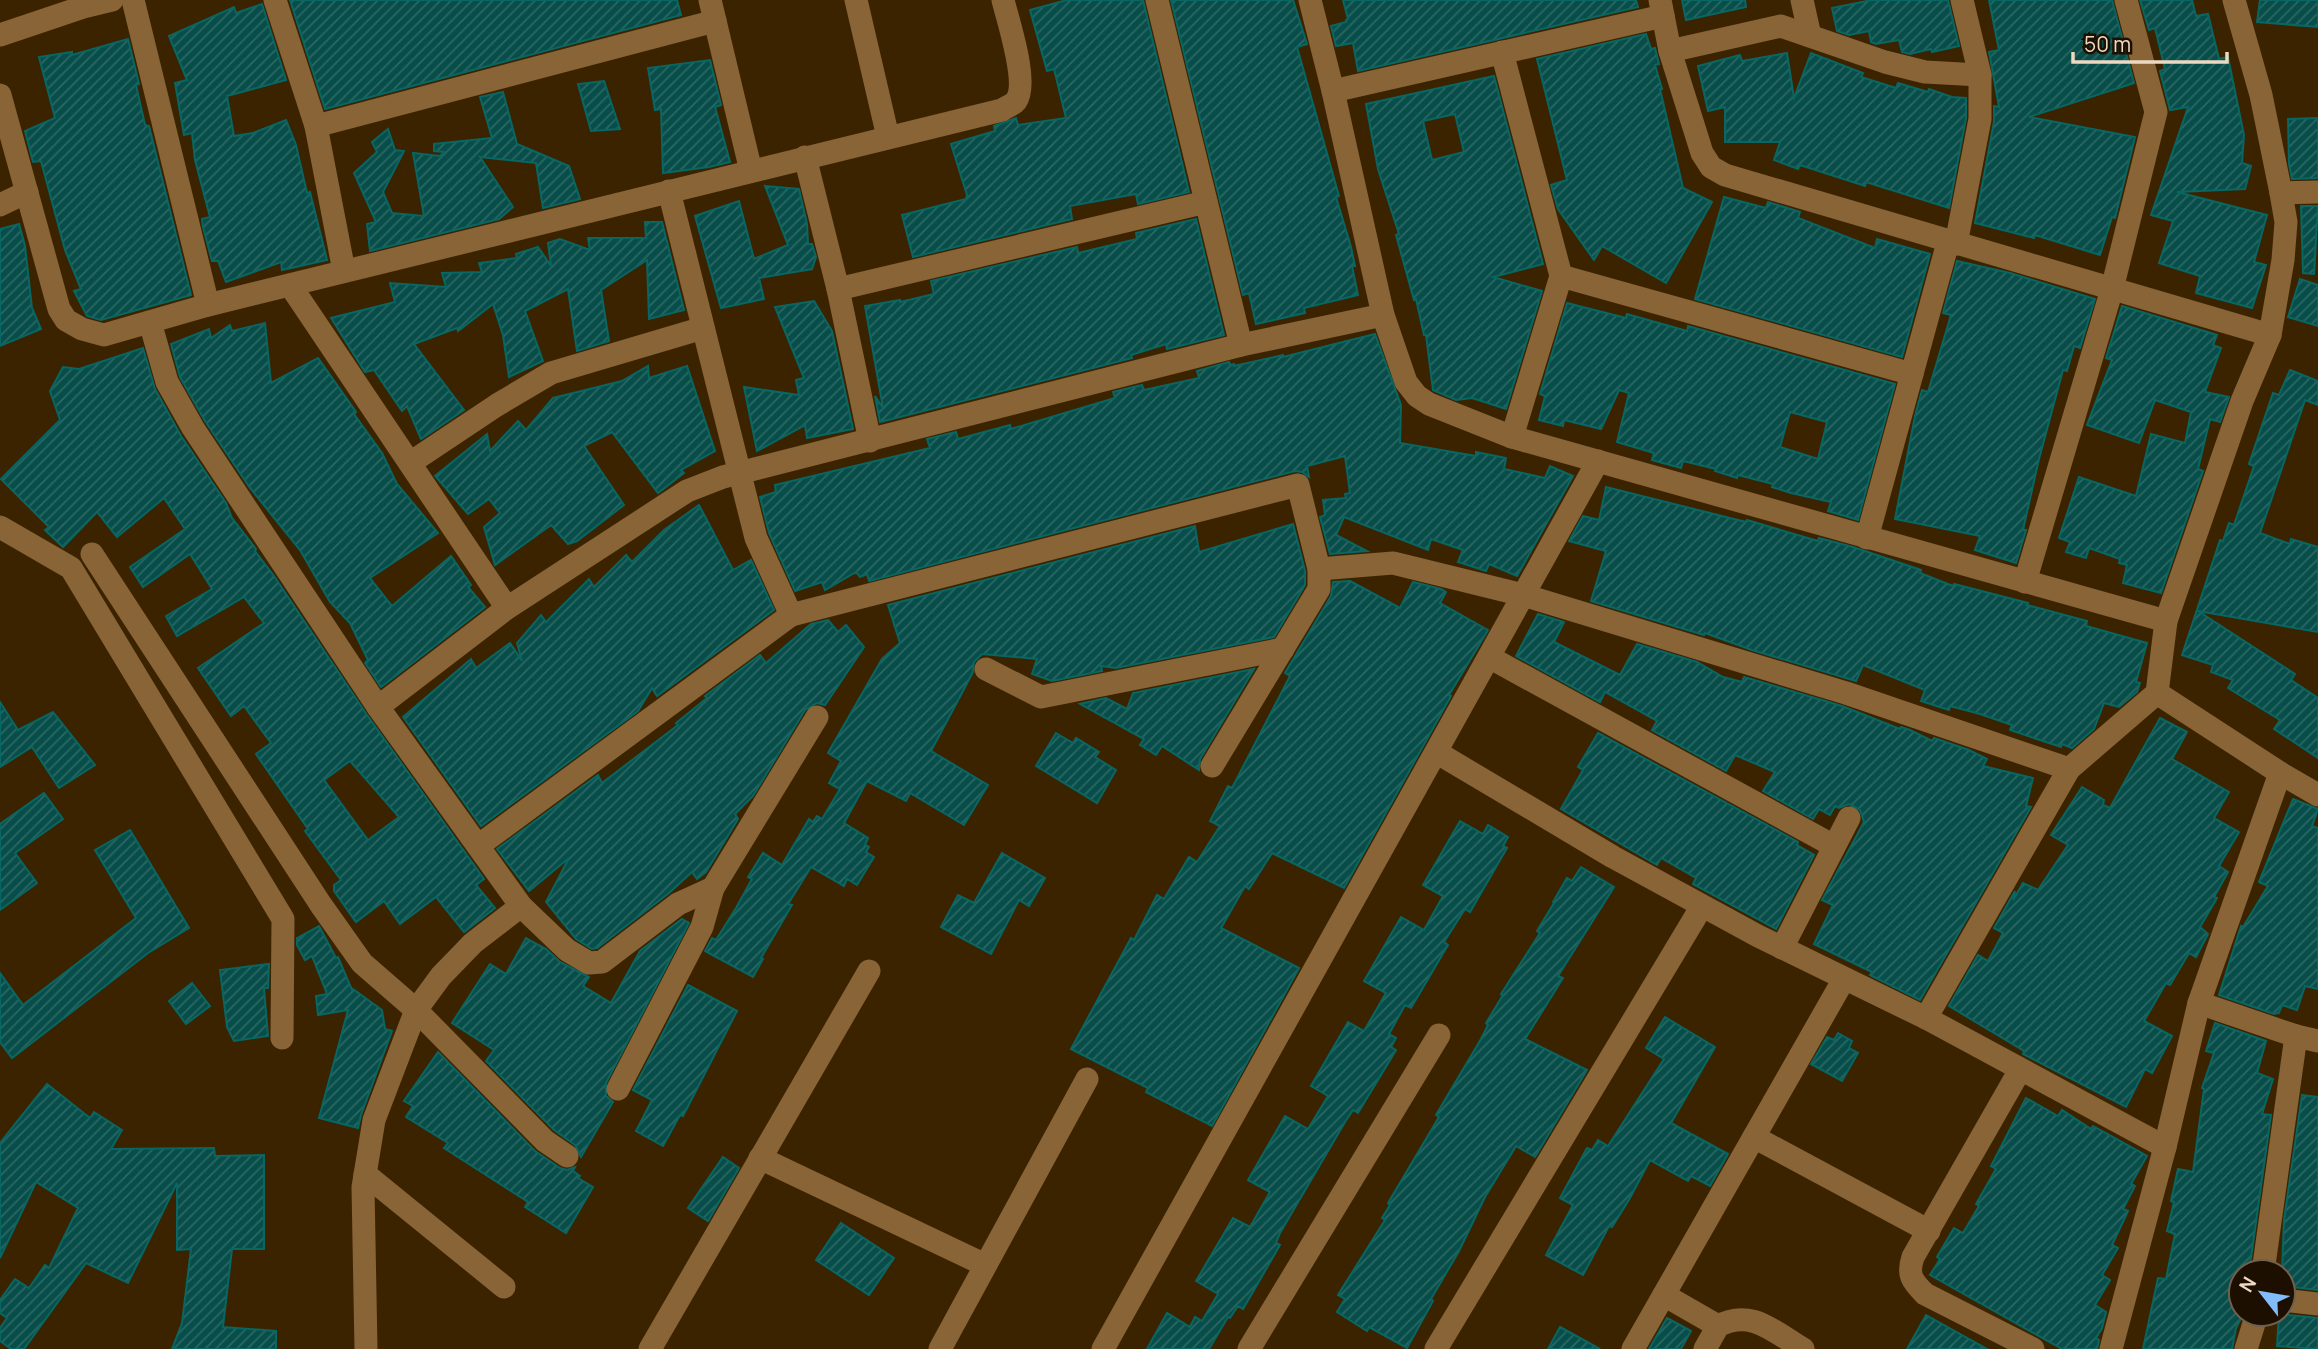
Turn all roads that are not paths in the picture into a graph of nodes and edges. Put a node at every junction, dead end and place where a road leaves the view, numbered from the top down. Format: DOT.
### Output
graph roads {
  1 [pos="112,0"];
  2 [pos="133,0"];
  3 [pos="275,0"];
  4 [pos="856,0"];
  5 [pos="1003,0"];
  6 [pos="1157,0"];
  7 [pos="1310,0"];
  8 [pos="1802,0"];
  9 [pos="1962,0"];
  10 [pos="2126,0"];
  11 [pos="2234,0"];
  12 [pos="81,4"];
  13 [pos="1661,8"];
  14 [pos="713,11"];
  15 [pos="0,35"];
  16 [pos="1810,36"];
  17 [pos="1670,51"];
  18 [pos="1502,52"];
  19 [pos="1980,75"];
  20 [pos="1333,91"];
  21 [pos="0,95"];
  22 [pos="316,126"];
  23 [pos="888,137"];
  24 [pos="804,158"];
  25 [pos="751,170"];
  26 [pos="669,191"];
  27 [pos="27,192"];
  28 [pos="2281,192"];
  29 [pos="2318,192"];
  30 [pos="1206,202"];
  31 [pos="0,205"];
  32 [pos="1956,244"];
  33 [pos="344,271"];
  34 [pos="1561,276"];
  35 [pos="290,285"];
  36 [pos="838,289"];
  37 [pos="2112,289"];
  38 [pos="208,305"];
  39 [pos="1383,315"];
  40 [pos="149,322"];
  41 [pos="703,328"];
  42 [pos="2270,335"];
  43 [pos="1241,345"];
  44 [pos="1912,374"];
  45 [pos="1512,436"];
  46 [pos="870,441"];
  47 [pos="1598,461"];
  48 [pos="410,463"];
  49 [pos="738,474"];
  50 [pos="0,527"];
  51 [pos="1867,538"];
  52 [pos="92,554"];
  53 [pos="1319,569"];
  54 [pos="2025,582"];
  55 [pos="1523,595"];
  56 [pos="507,608"];
  57 [pos="791,615"];
  58 [pos="2166,621"];
  59 [pos="1283,649"];
  60 [pos="1489,657"];
  61 [pos="986,670"];
  62 [pos="2157,693"];
  63 [pos="378,707"];
  64 [pos="817,717"];
  65 [pos="1436,752"];
  66 [pos="1212,766"];
  67 [pos="2069,769"];
  68 [pos="2280,773"];
  69 [pos="2314,787"];
  70 [pos="1849,818"];
  71 [pos="478,846"];
  72 [pos="1834,846"];
  73 [pos="713,888"];
  74 [pos="521,906"];
  75 [pos="1702,906"];
  76 [pos="1782,948"];
  77 [pos="869,971"];
  78 [pos="1844,979"];
  79 [pos="2199,1003"];
  80 [pos="416,1010"];
  81 [pos="1926,1018"];
  82 [pos="1438,1035"];
  83 [pos="282,1038"];
  84 [pos="2307,1039"];
  85 [pos="2020,1070"];
  86 [pos="1087,1079"];
  87 [pos="618,1089"];
  88 [pos="1754,1137"];
  89 [pos="2165,1147"];
  90 [pos="567,1156"];
  91 [pos="760,1158"];
  92 [pos="365,1174"];
  93 [pos="1929,1231"];
  94 [pos="2266,1258"];
  95 [pos="985,1265"];
  96 [pos="504,1287"];
  97 [pos="1664,1295"];
  98 [pos="2297,1302"];
  99 [pos="2318,1304"];
  100 [pos="1718,1326"];
  101 [pos="2253,1328"];
  102 [pos="366,1349"];
  103 [pos="650,1349"];
  104 [pos="940,1349"];
  105 [pos="1102,1349"];
  106 [pos="1249,1349"];
  107 [pos="1436,1349"];
  108 [pos="1633,1349"];
  109 [pos="1705,1349"];
  110 [pos="1803,1349"];
  111 [pos="2033,1349"];
  112 [pos="2111,1349"];
  113 [pos="2246,1349"];
  1 -- 12 [label="street"];
  2 -- 38 [label="street"];
  3 -- 22 [label="street"];
  4 -- 23 [label="street"];
  5 -- 23 [label="street"];
  6 -- 30 [label="street"];
  7 -- 20 [label="street"];
  8 -- 16 [label="street"];
  9 -- 19 [label="street"];
  10 -- 37 [label="street"];
  11 -- 28 [label="street"];
  12 -- 15 [label="street"];
  13 -- 17 [label="street"];
  13 -- 18 [label="street"];
  14 -- 22 [label="street"];
  14 -- 25 [label="street"];
  16 -- 17 [label="street"];
  16 -- 19 [label="street"];
  17 -- 32 [label="street"];
  18 -- 20 [label="street"];
  18 -- 34 [label="street"];
  19 -- 32 [label="street"];
  20 -- 39 [label="street"];
  21 -- 27 [label="street"];
  22 -- 33 [label="street"];
  23 -- 24 [label="street"];
  24 -- 25 [label="street"];
  24 -- 36 [label="street"];
  25 -- 26 [label="street"];
  26 -- 33 [label="street"];
  26 -- 41 [label="street"];
  27 -- 31 [label="street"];
  27 -- 40 [label="street"];
  28 -- 29 [label="street"];
  28 -- 42 [label="street"];
  30 -- 36 [label="street"];
  30 -- 43 [label="street"];
  32 -- 37 [label="street"];
  32 -- 44 [label="street"];
  33 -- 35 [label="street"];
  34 -- 44 [label="street"];
  34 -- 45 [label="street"];
  35 -- 38 [label="street"];
  35 -- 48 [label="street"];
  36 -- 46 [label="street"];
  37 -- 42 [label="street"];
  37 -- 54 [label="street"];
  38 -- 40 [label="street"];
  39 -- 43 [label="street"];
  39 -- 45 [label="street"];
  40 -- 63 [label="street"];
  41 -- 48 [label="street"];
  41 -- 49 [label="street"];
  42 -- 58 [label="street"];
  43 -- 46 [label="street"];
  44 -- 51 [label="street"];
  45 -- 47 [label="street"];
  46 -- 49 [label="street"];
  47 -- 51 [label="street"];
  47 -- 55 [label="street"];
  48 -- 56 [label="street"];
  49 -- 56 [label="street"];
  49 -- 57 [label="street"];
  50 -- 83 [label="street"];
  51 -- 54 [label="street"];
  52 -- 80 [label="street"];
  53 -- 55 [label="street"];
  53 -- 57 [label="street"];
  53 -- 59 [label="street"];
  54 -- 58 [label="street"];
  55 -- 60 [label="street"];
  55 -- 67 [label="street"];
  56 -- 63 [label="street"];
  57 -- 71 [label="street"];
  58 -- 62 [label="street"];
  59 -- 61 [label="street"];
  59 -- 66 [label="street"];
  60 -- 65 [label="street"];
  60 -- 72 [label="street"];
  62 -- 67 [label="street"];
  62 -- 68 [label="street"];
  63 -- 71 [label="street"];
  64 -- 73 [label="street"];
  65 -- 75 [label="street"];
  65 -- 105 [label="street"];
  67 -- 81 [label="street"];
  68 -- 69 [label="street"];
  68 -- 79 [label="street"];
  70 -- 72 [label="street"];
  71 -- 74 [label="street"];
  72 -- 76 [label="street"];
  73 -- 74 [label="street"];
  73 -- 87 [label="street"];
  74 -- 80 [label="street"];
  75 -- 76 [label="street"];
  75 -- 107 [label="street"];
  76 -- 78 [label="street"];
  77 -- 91 [label="street"];
  78 -- 81 [label="street"];
  78 -- 88 [label="street"];
  79 -- 84 [label="street"];
  79 -- 89 [label="street"];
  80 -- 90 [label="street"];
  80 -- 92 [label="street"];
  81 -- 85 [label="street"];
  82 -- 106 [label="street"];
  84 -- 94 [label="street"];
  85 -- 89 [label="street"];
  85 -- 93 [label="street"];
  86 -- 95 [label="street"];
  88 -- 93 [label="street"];
  88 -- 97 [label="street"];
  89 -- 112 [label="street"];
  91 -- 95 [label="street"];
  91 -- 103 [label="street"];
  92 -- 96 [label="street"];
  92 -- 102 [label="street"];
  93 -- 111 [label="street"];
  95 -- 104 [label="street"];
  97 -- 100 [label="street"];
  97 -- 108 [label="street"];
  98 -- 99 [label="street"];
  100 -- 109 [label="street"];
  100 -- 110 [label="street"];
  101 -- 113 [label="street"];
}
